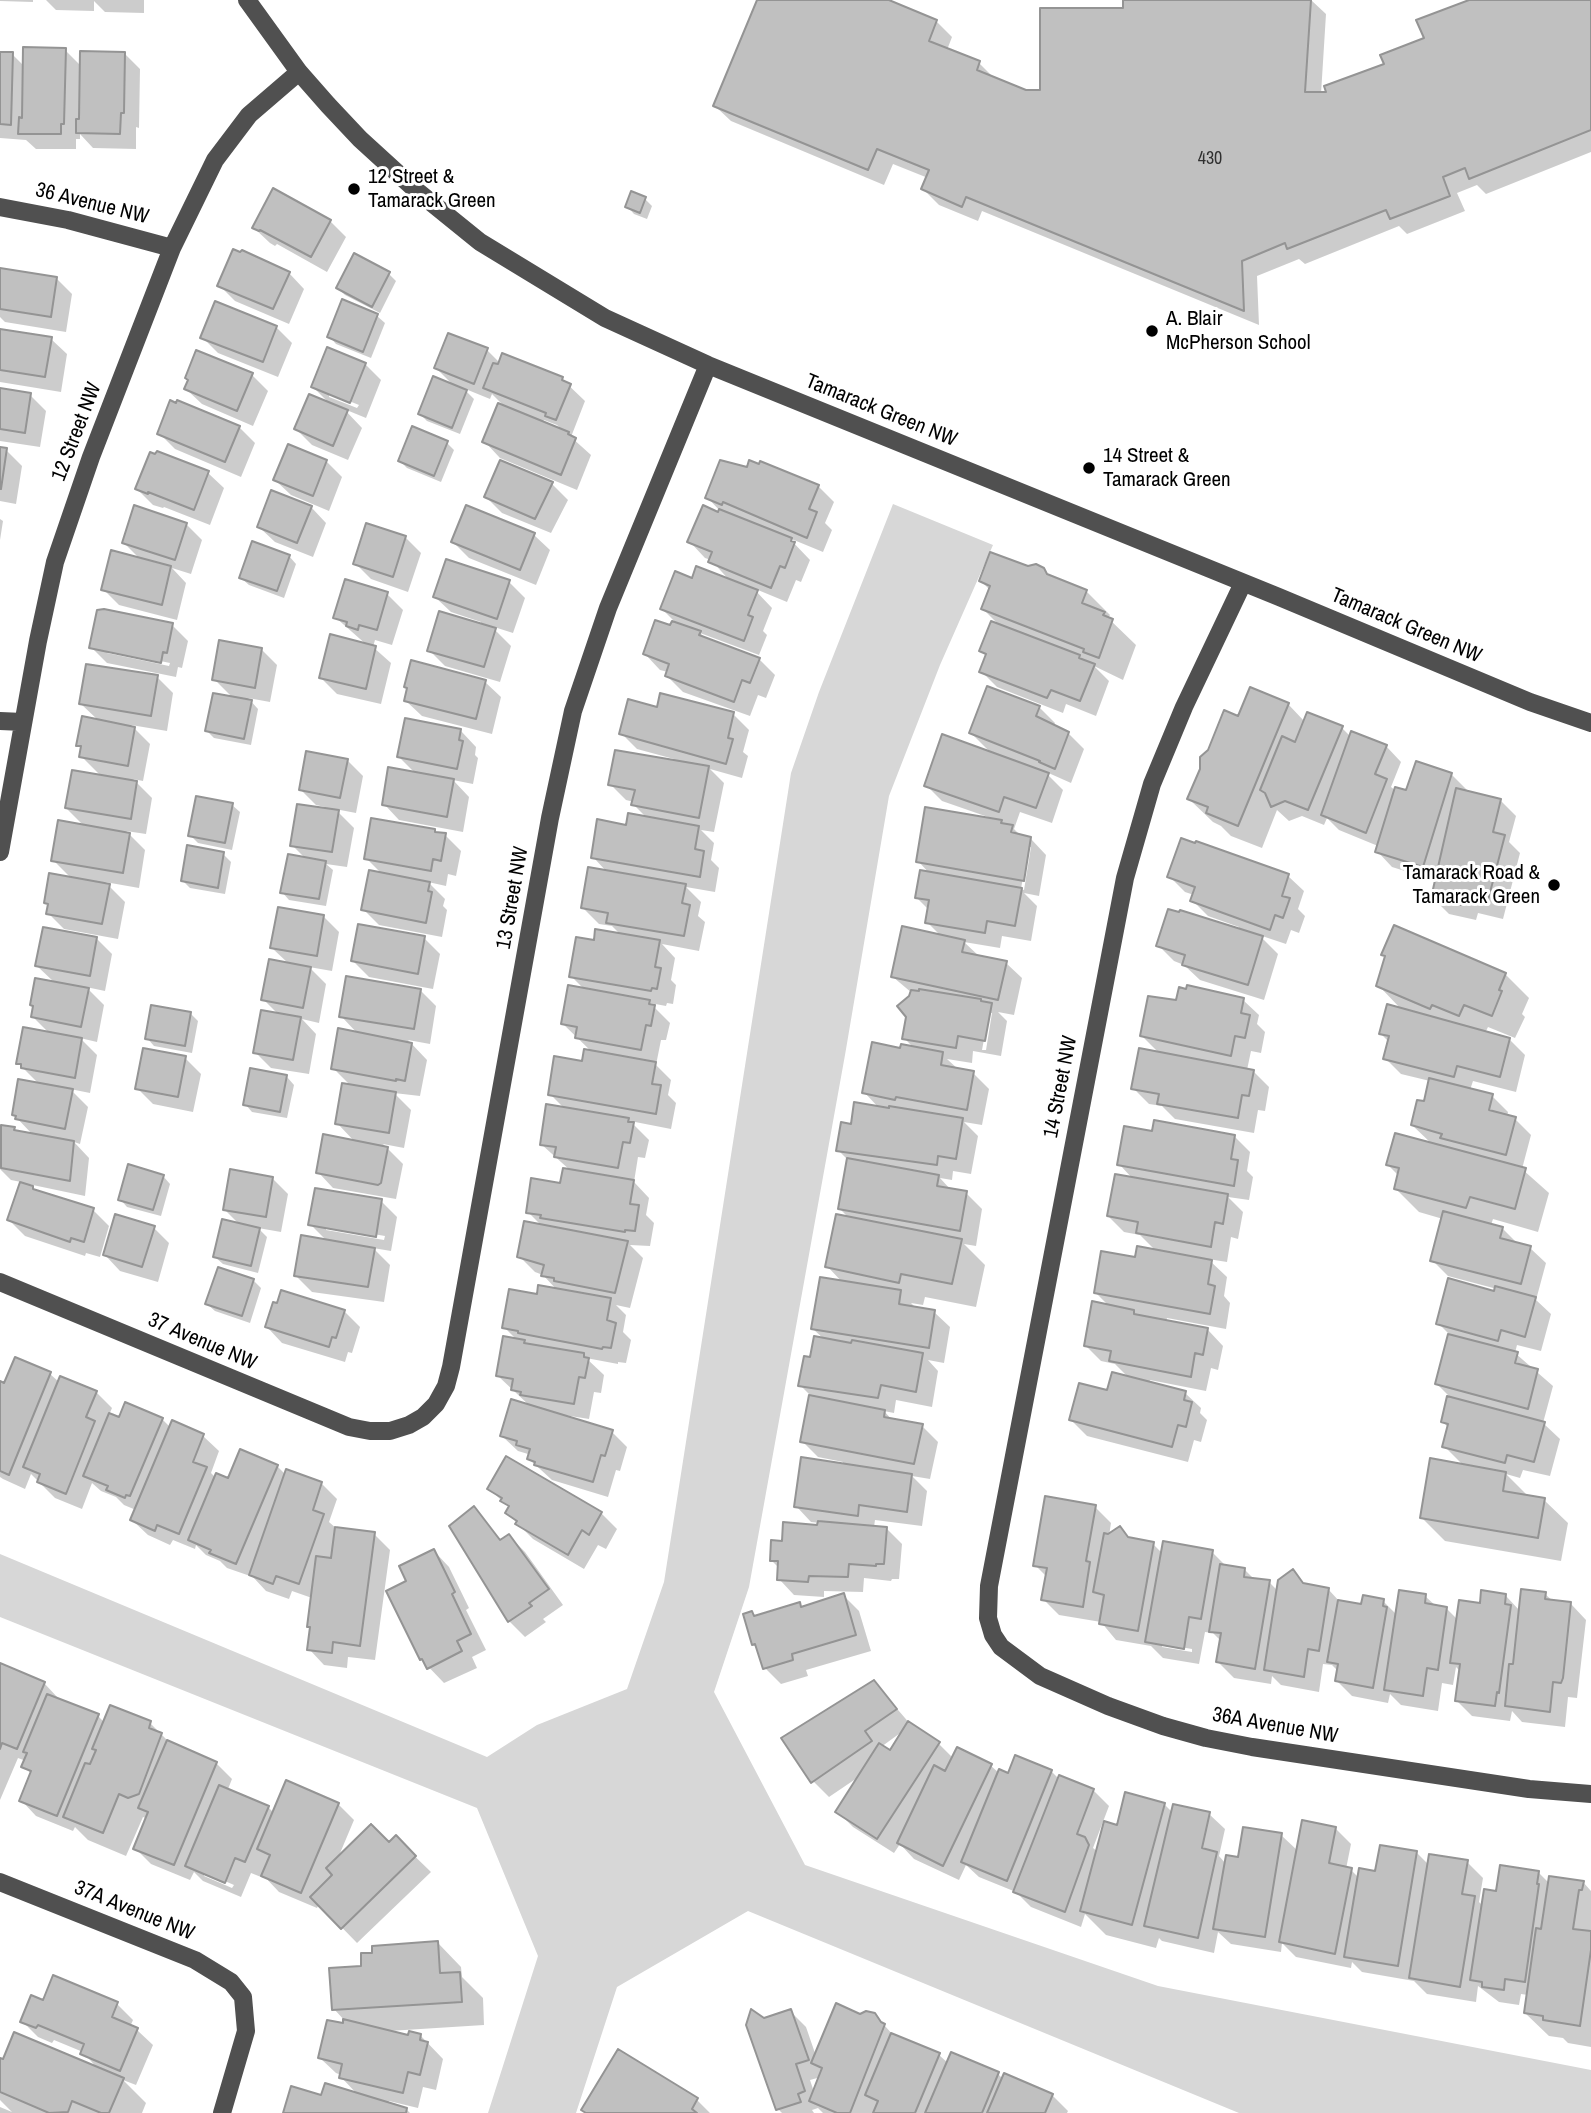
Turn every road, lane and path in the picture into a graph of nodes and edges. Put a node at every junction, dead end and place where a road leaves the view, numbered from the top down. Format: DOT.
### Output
graph roads {
  1 [pos="247,0"];
  2 [pos="299,72"];
  3 [pos="0,207"];
  4 [pos="172,248"];
  5 [pos="708,365"];
  6 [pos="1243,583"];
  7 [pos="0,721"];
  8 [pos="23,722"];
  9 [pos="1591,723"];
  10 [pos="0,852"];
  11 [pos="0,1282"];
  12 [pos="390,1431"];
  13 [pos="988,1618"];
  14 [pos="1591,1794"];
  15 [pos="0,1882"];
  16 [pos="222,2113"];
  1 -- 2 [label="street, Tamarack Green NW"];
  2 -- 4 [label="street, 12 Street NW"];
  2 -- 5 [label="street, Tamarack Green NW"];
  3 -- 4 [label="street, 36 Avenue NW"];
  4 -- 8 [label="street, 12 Street NW"];
  5 -- 6 [label="street, Tamarack Green NW"];
  5 -- 12 [label="street, 13 Street NW"];
  6 -- 9 [label="street, Tamarack Green NW"];
  6 -- 13 [label="street, 14 Street NW"];
  7 -- 8 [label="street"];
  8 -- 10 [label="street, 12 Street NW"];
  11 -- 12 [label="street, 37 Avenue NW"];
  13 -- 14 [label="street, 36A Avenue NW"];
  15 -- 16 [label="street, 37A Avenue NW"];
}
